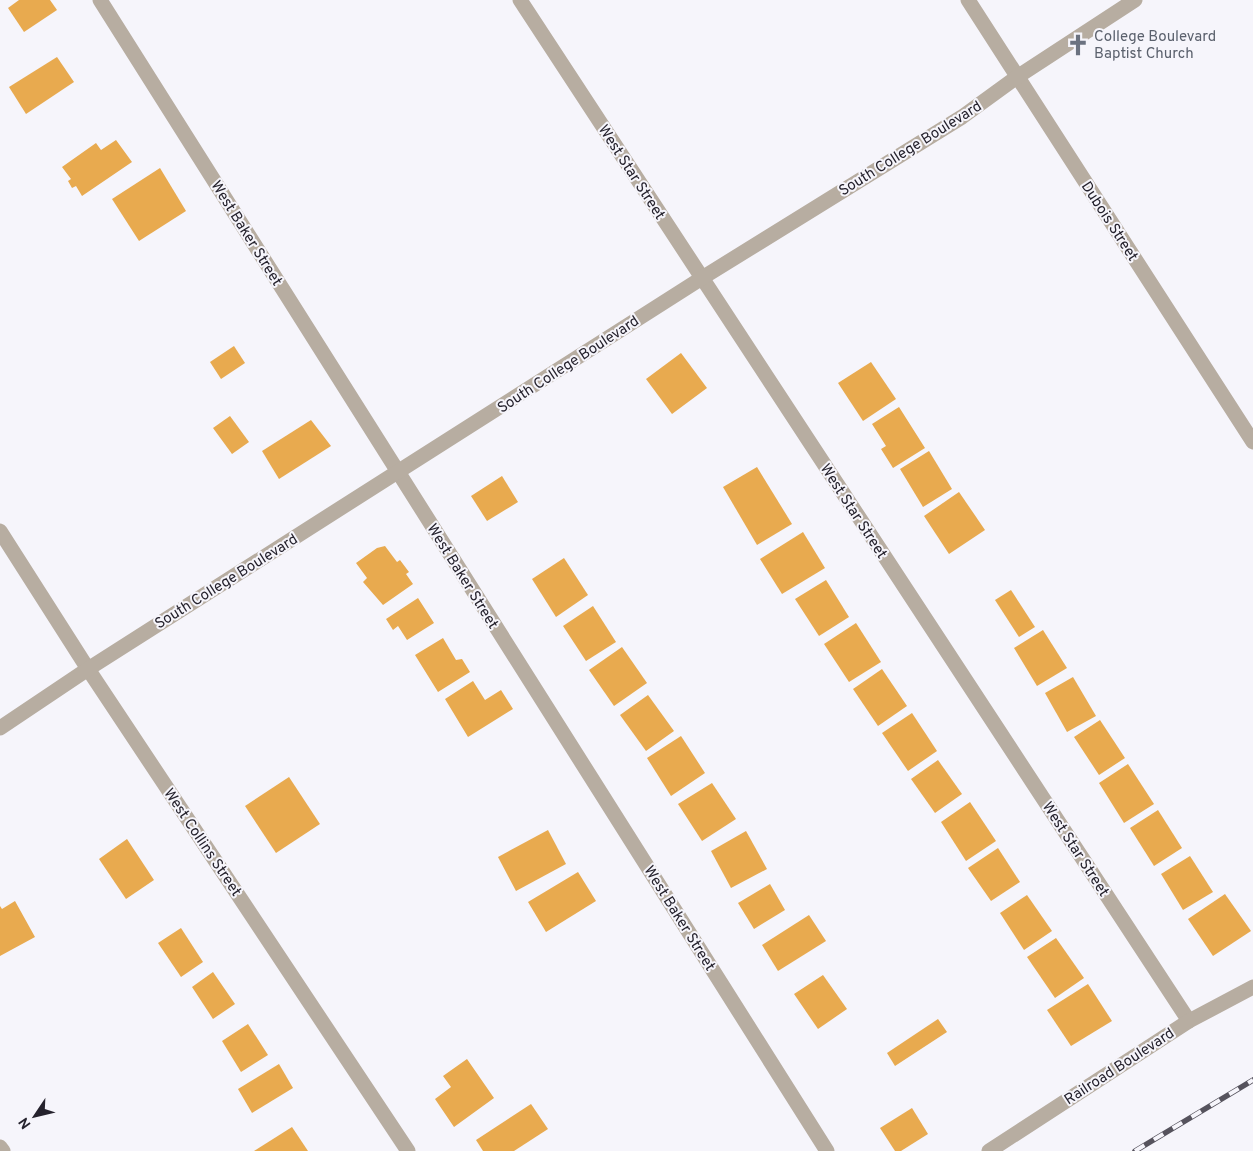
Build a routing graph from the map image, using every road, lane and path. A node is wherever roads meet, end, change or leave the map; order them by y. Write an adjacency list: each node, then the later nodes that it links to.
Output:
1 (100, 0): 8 (street, West Baker Street)
2 (520, 0): 6 (street, West Star Street)
3 (968, 0): 5 (street, Dubois Street)
4 (1136, 0): 5 (street, South College Boulevard)
5 (1017, 77): 6 (street, South College Boulevard); 7 (street, Dubois Street)
6 (702, 278): 8 (street, South College Boulevard); 13 (street, West Star Street)
7 (1253, 442)
8 (398, 472): 10 (street, South College Boulevard); 17 (street, West Baker Street)
9 (0, 531): 10 (street, West Collins Street)
10 (88, 669): 11 (street, South College Boulevard); 16 (street, West Collins Street)
11 (0, 728)
12 (1253, 987): 13 (street, Railroad Boulevard)
13 (1189, 1021): 18 (street, Railroad Boulevard)
14 (0, 1147): 15 (street)
15 (2, 1151)
16 (408, 1151)
17 (827, 1151)
18 (989, 1151)

